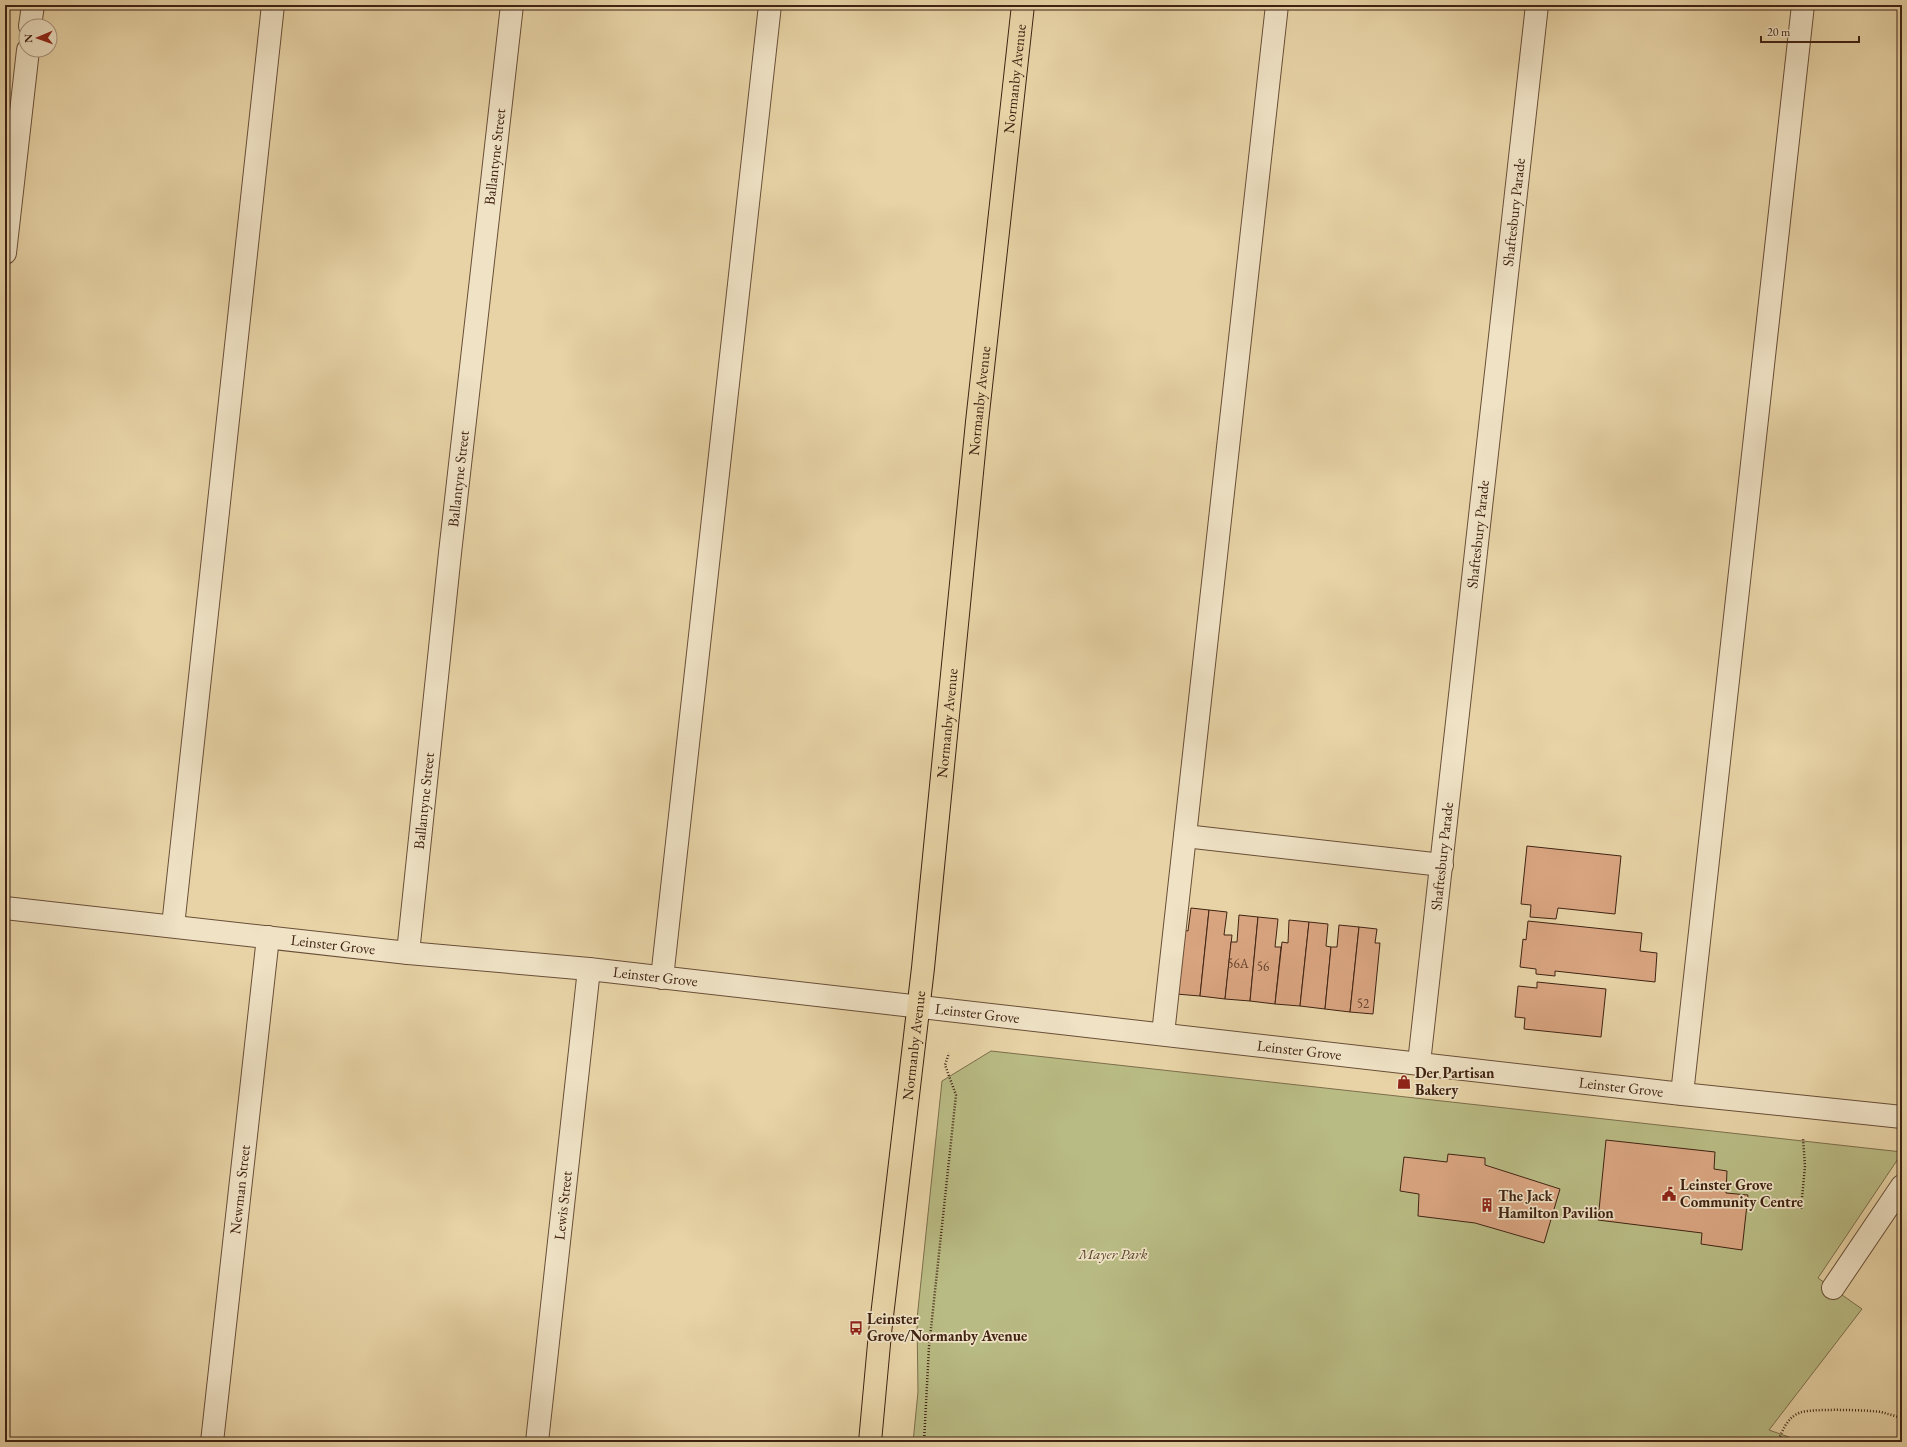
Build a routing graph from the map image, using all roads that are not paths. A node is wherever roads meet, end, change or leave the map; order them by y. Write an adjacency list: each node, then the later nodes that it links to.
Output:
1 (33, 5): 9 (street)
2 (273, 5): 15 (street)
3 (512, 5): 17 (street, Ballantyne Street)
4 (770, 5): 19 (street)
5 (1024, 5): 20 (main road, Normanby Avenue)
6 (1277, 5): 12 (street)
7 (1537, 5): 13 (street, Shaftesbury Parade)
8 (1803, 5): 23 (street)
9 (31, 18)
10 (27, 58): 11 (street)
11 (5, 253)
12 (1185, 836): 13 (street); 21 (street)
13 (1442, 865): 22 (street, Shaftesbury Parade)
14 (5, 908): 15 (street, Leinster Grove)
15 (172, 926): 16 (street, Leinster Grove)
16 (268, 937): 17 (street, Leinster Grove); 27 (street, Newman Street)
17 (408, 953): 18 (street, Leinster Grove)
18 (589, 969): 19 (street, Leinster Grove); 28 (street, Lewis Street)
19 (662, 978): 20 (street, Leinster Grove)
20 (918, 1007): 21 (street, Leinster Grove); 29 (main road, Normanby Avenue)
21 (1163, 1034): 22 (street, Leinster Grove)
22 (1419, 1063): 23 (street, Leinster Grove)
23 (1682, 1094): 24 (street, Leinster Grove)
24 (1902, 1117)
25 (1902, 1186): 26 (street)
26 (1833, 1288)
27 (212, 1442)
28 (538, 1442)
29 (870, 1442)

